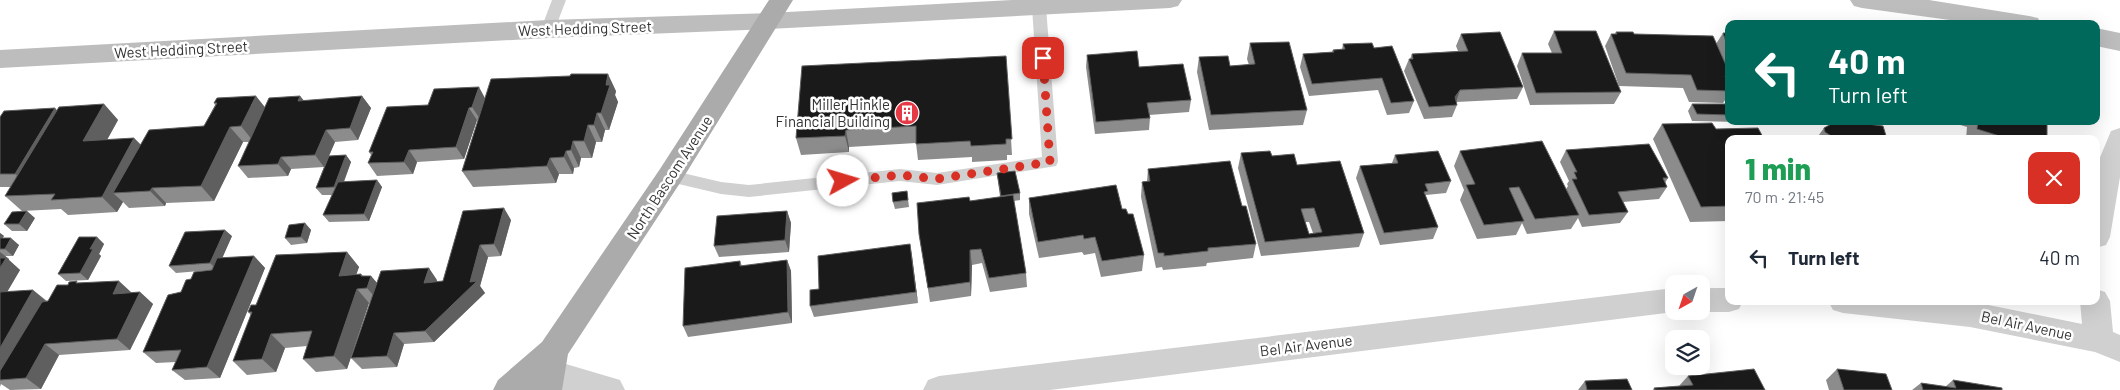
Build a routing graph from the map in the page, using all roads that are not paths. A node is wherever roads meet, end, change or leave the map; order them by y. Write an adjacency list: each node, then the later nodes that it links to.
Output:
1 (559, 0): 7 (lane)
2 (1170, 0): 4 (main road, West Hedding Street)
3 (1862, 0): 6 (main road)
4 (1039, 7): 5 (main road, West Hedding Street); 12 (lane)
5 (775, 10): 7 (main road, West Hedding Street); 12 (main road, North Bascom Avenue)
6 (2005, 20)
7 (548, 28): 10 (main road, West Hedding Street)
8 (2100, 38): 9 (main road)
9 (2120, 42)
10 (0, 59)
11 (2120, 138): 13 (street)
12 (670, 176): 20 (main road, North Bascom Avenue)
13 (2100, 212)
14 (1710, 300): 15 (street)
15 (1725, 300)
16 (1665, 301): 23 (street, Bel Air Avenue)
17 (1882, 305): 19 (street, Bel Air Avenue)
18 (2097, 305): 19 (street)
19 (2110, 345)
20 (550, 371): 21 (main road, North Bascom Avenue); 22 (street)
21 (509, 390)
22 (609, 390)
23 (939, 390)

